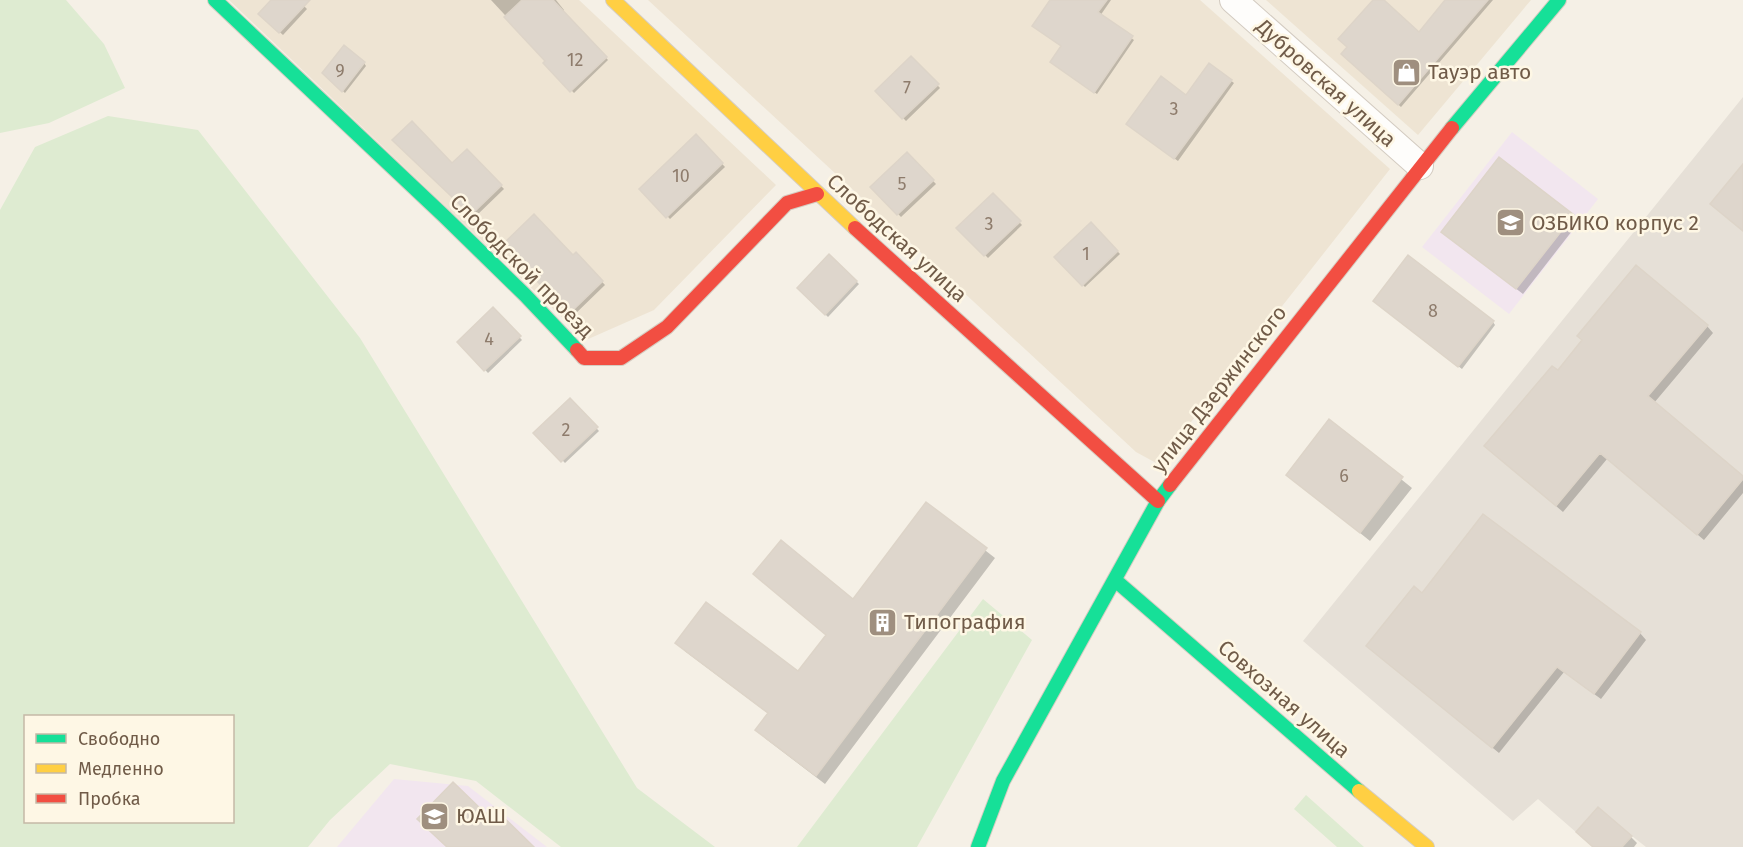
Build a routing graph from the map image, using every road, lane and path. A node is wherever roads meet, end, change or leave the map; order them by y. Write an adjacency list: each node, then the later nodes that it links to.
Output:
1 (215, 0): 6 (street, Слободской проезд)
2 (613, 0): 6 (street, Слободская улица)
3 (1233, 0): 5 (street, Дубровская улица)
4 (1559, 0): 5 (street, улица Дзержинского)
5 (1420, 166): 7 (street, улица Дзержинского)
6 (817, 194): 7 (street, Слободская улица)
7 (1158, 501): 8 (street, улица Дзержинского)
8 (1115, 580): 9 (street, улица Дзержинского); 10 (street, Совхозная улица)
9 (978, 847)
10 (1427, 847)

